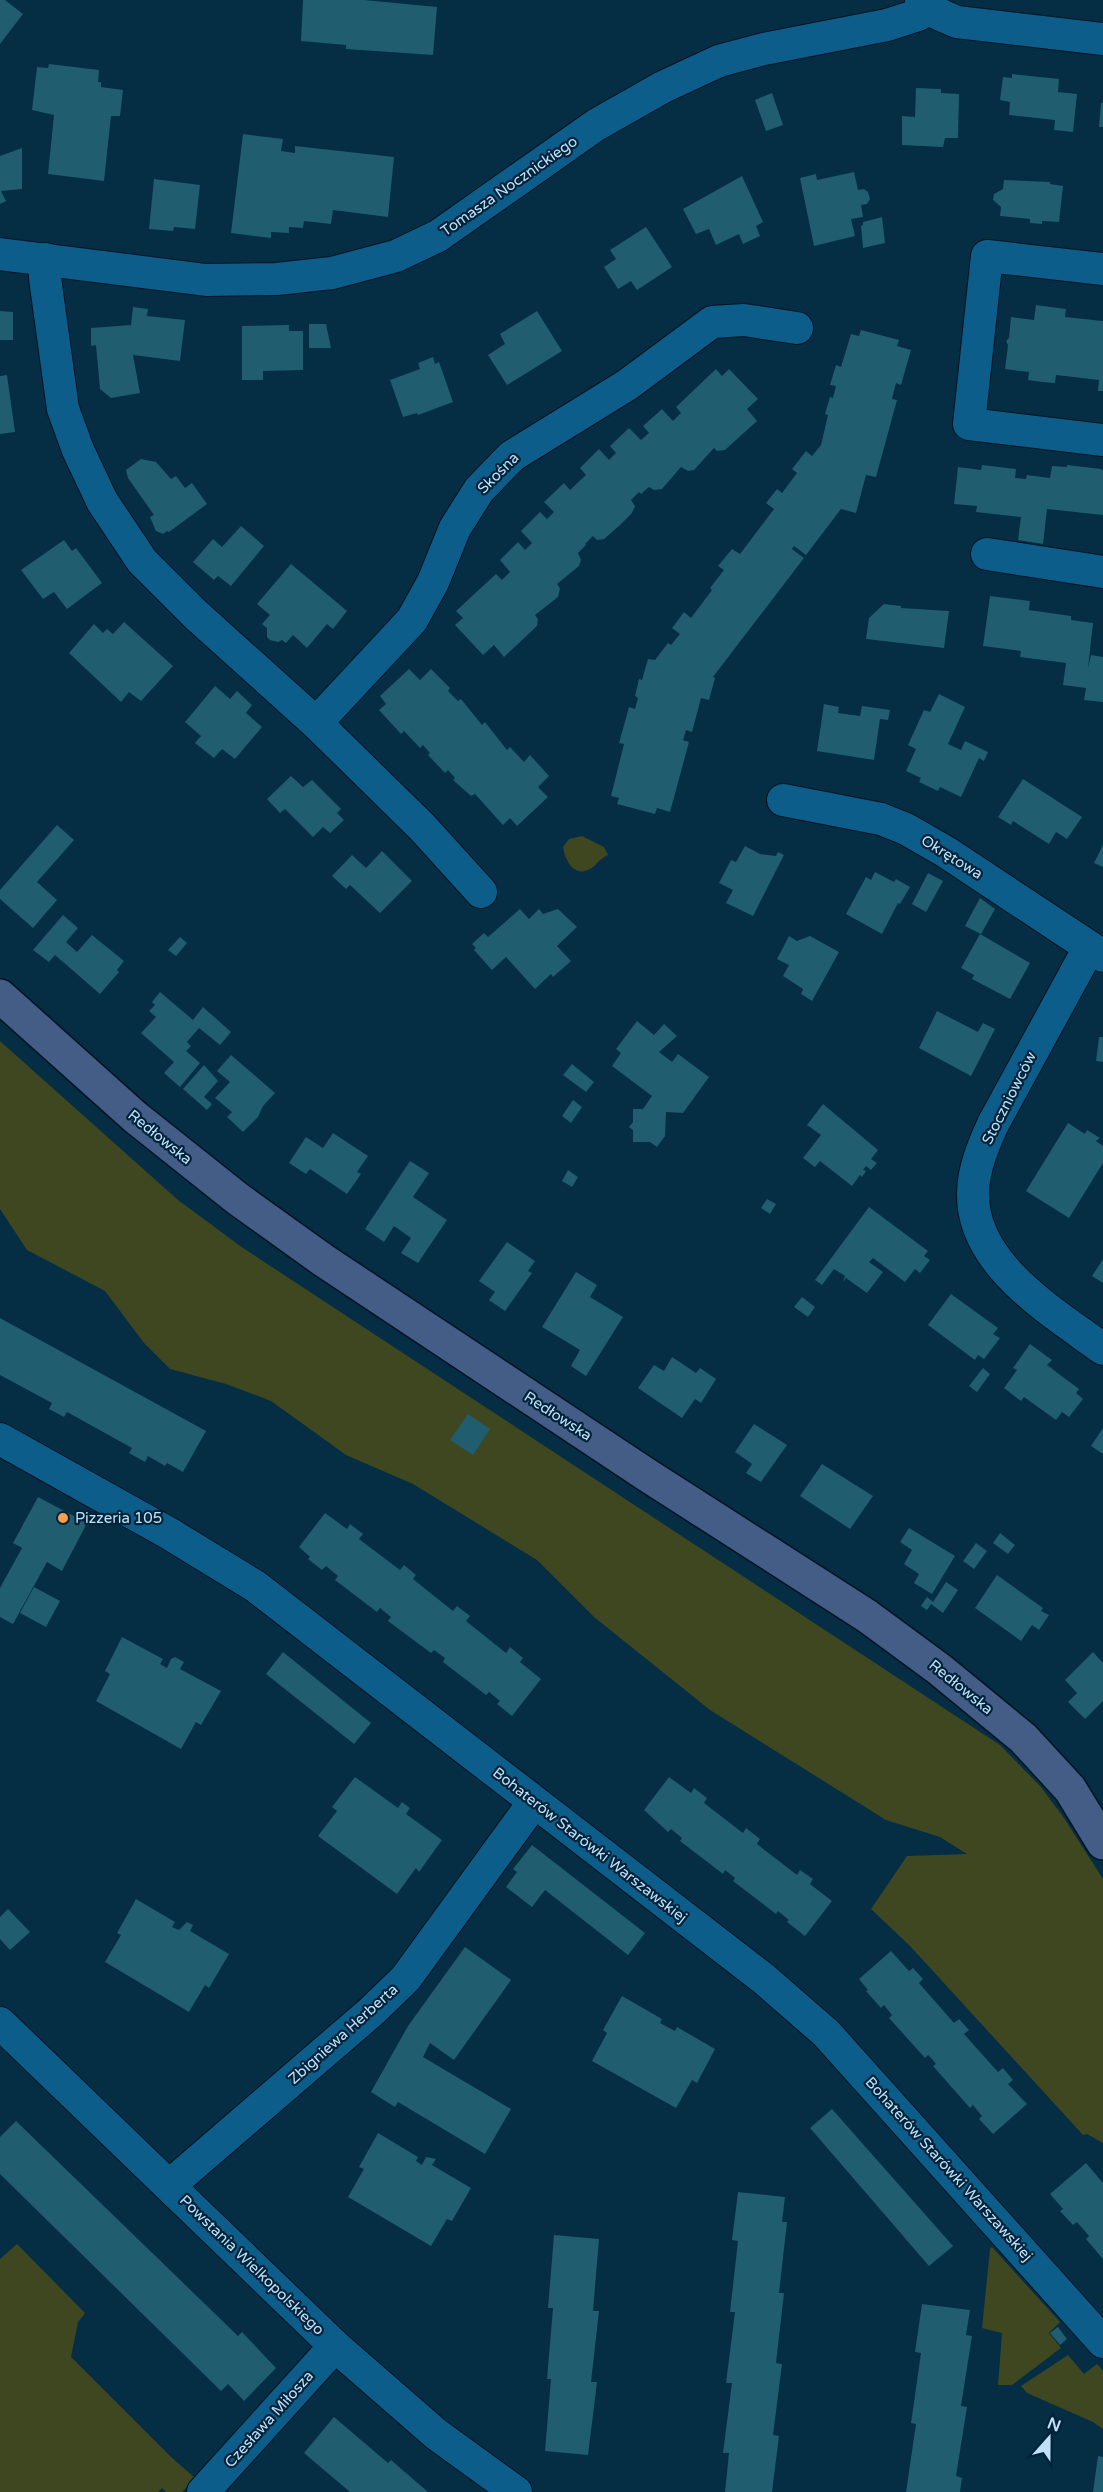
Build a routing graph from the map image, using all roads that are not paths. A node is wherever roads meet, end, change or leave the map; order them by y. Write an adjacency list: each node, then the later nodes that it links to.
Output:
1 (924, 4): 2 (street); 4 (street, Tomasza Nocznickiego)
2 (1103, 39)
3 (0, 254): 4 (street, Tomasza Nocznickiego)
4 (45, 259): 10 (street)
5 (1103, 269): 7 (street)
6 (797, 327): 10 (street, Skośna)
7 (1103, 440)
8 (987, 554): 9 (street)
9 (1103, 572)
10 (316, 723): 12 (street)
11 (783, 800): 13 (street, Okrętowa)
12 (481, 892)
13 (1096, 952): 15 (street, Stoczniowców)
14 (0, 996): 18 (street, Redłowska)
15 (1103, 1349)
16 (0, 1439): 17 (street, Bohaterów Starówki Warszawskiej)
17 (534, 1802): 20 (street, Zbigniewa Herberta); 21 (street, Bohaterów Starówki Warszawskiej)
18 (1103, 1843)
19 (4, 2035): 20 (street, Powstania Wielkopolskiego)
20 (170, 2185): 22 (street, Powstania Wielkopolskiego)
21 (1103, 2342)
22 (335, 2346): 23 (street, Czesława Miłosza); 24 (street, Powstania Wielkopolskiego)
23 (203, 2492)
24 (516, 2492)

